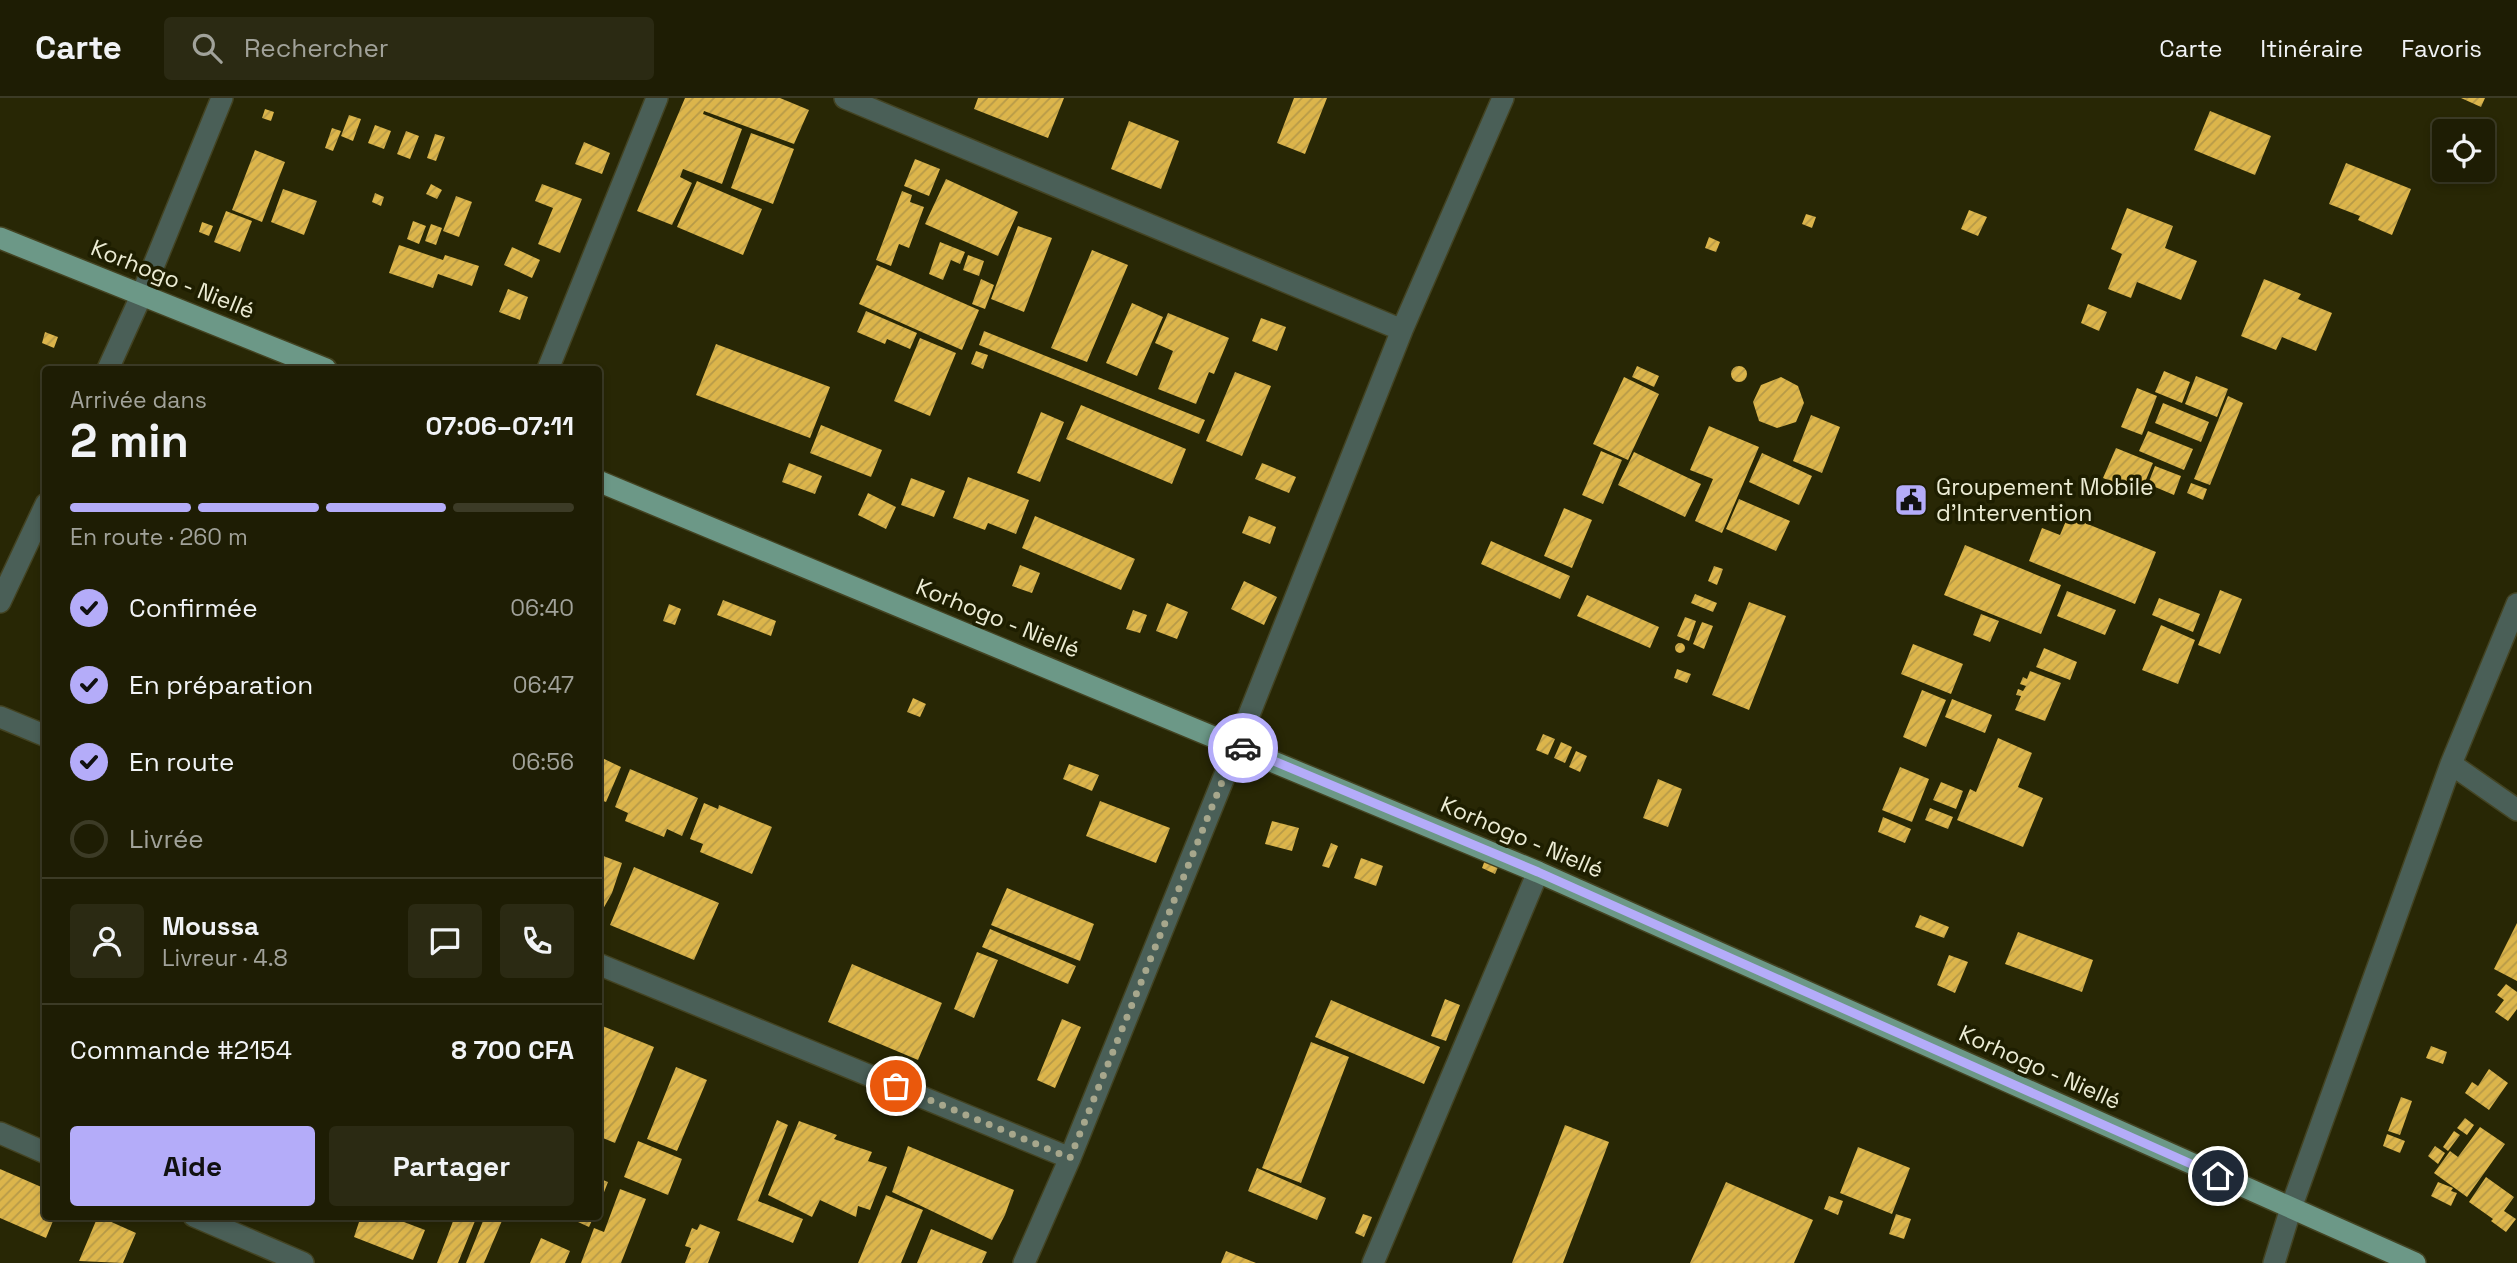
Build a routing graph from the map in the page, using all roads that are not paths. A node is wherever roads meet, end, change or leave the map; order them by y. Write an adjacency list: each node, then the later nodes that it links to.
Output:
1 (222, 98): 6 (street)
2 (657, 98): 10 (street)
3 (845, 98): 7 (street)
4 (1503, 98): 7 (street)
5 (0, 238): 6 (main road, Korhogo - Niellé)
6 (142, 294): 8 (street); 9 (main road, Korhogo - Niellé)
7 (1402, 330): 17 (street)
8 (109, 366)
9 (319, 366)
10 (549, 366)
11 (602, 483): 17 (main road, Korhogo - Niellé)
12 (42, 513): 13 (street)
13 (0, 602)
14 (2517, 604): 18 (street)
15 (0, 717): 16 (street)
16 (42, 734)
17 (1237, 745): 20 (main road, Korhogo - Niellé); 24 (street)
18 (2451, 764): 19 (street); 25 (street)
19 (2517, 810)
20 (1538, 872): 25 (main road, Korhogo - Niellé); 29 (street)
21 (602, 966): 24 (street)
22 (0, 1133): 23 (street)
23 (42, 1151)
24 (1070, 1158): 28 (street)
25 (2291, 1208): 30 (street); 31 (main road, Korhogo - Niellé)
26 (203, 1220): 27 (street)
27 (303, 1263)
28 (1024, 1263)
29 (1373, 1263)
30 (2274, 1263)
31 (2415, 1263)

